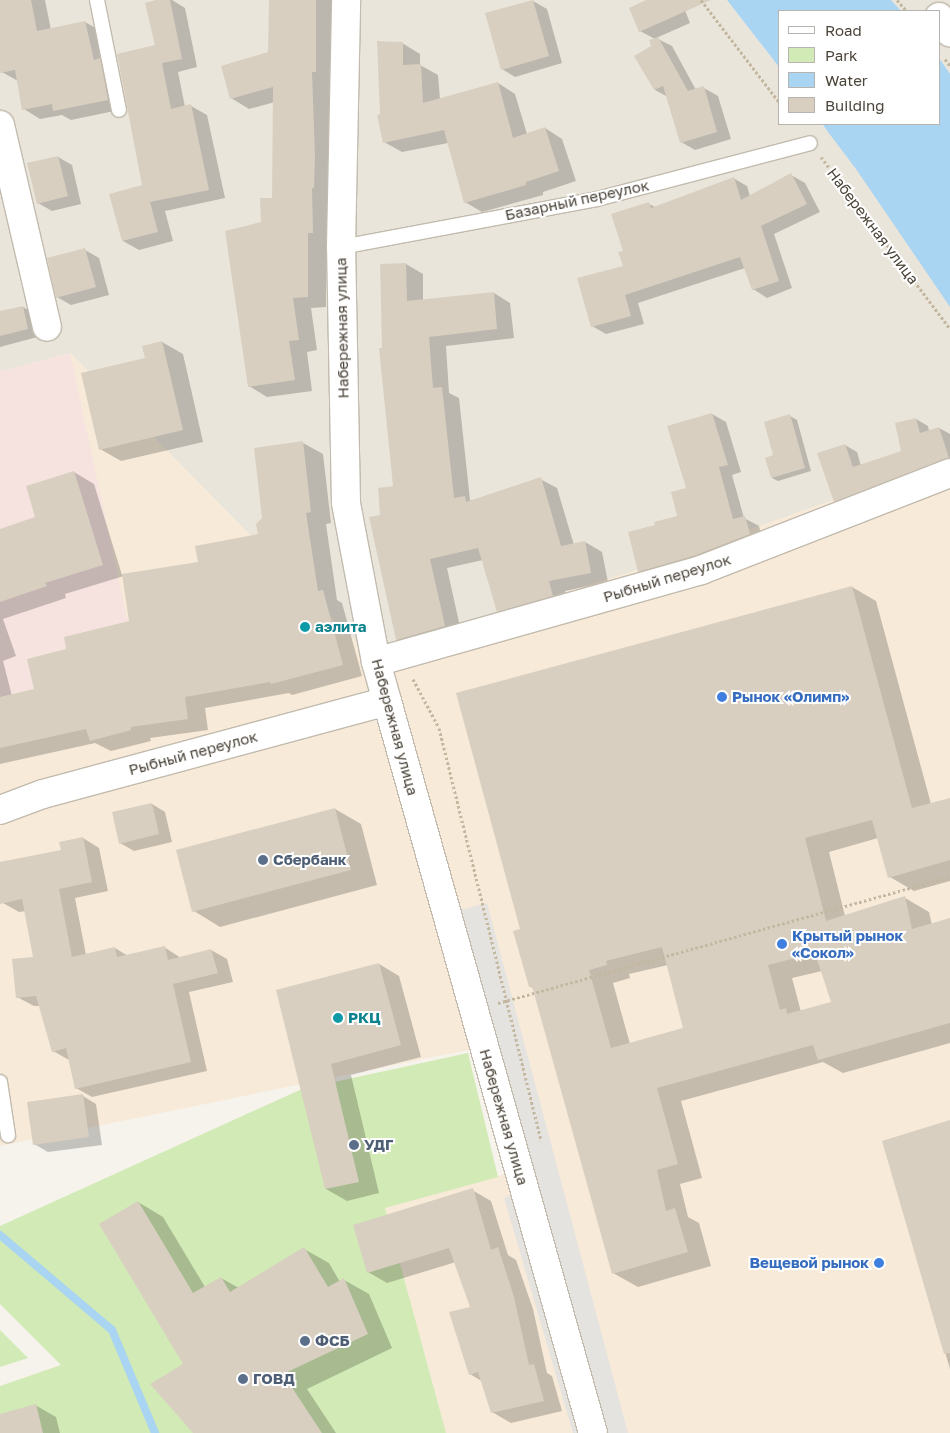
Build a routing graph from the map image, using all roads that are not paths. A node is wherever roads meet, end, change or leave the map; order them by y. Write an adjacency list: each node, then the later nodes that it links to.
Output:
1 (98, 0): 5 (lane)
2 (346, 0): 8 (street, Набережная улица)
3 (940, 18): 4 (street)
4 (950, 32)
5 (118, 110)
6 (0, 125): 9 (street)
7 (810, 143): 8 (lane, Базарный переулок)
8 (341, 247): 11 (street, Набережная улица)
9 (47, 326)
10 (950, 473): 11 (street, Рыбный переулок)
11 (376, 662): 12 (street, Набережная улица)
12 (387, 701): 13 (street, Рыбный переулок); 16 (street, Набережная улица)
13 (0, 810)
14 (0, 1082): 15 (lane)
15 (8, 1135)
16 (593, 1433)

